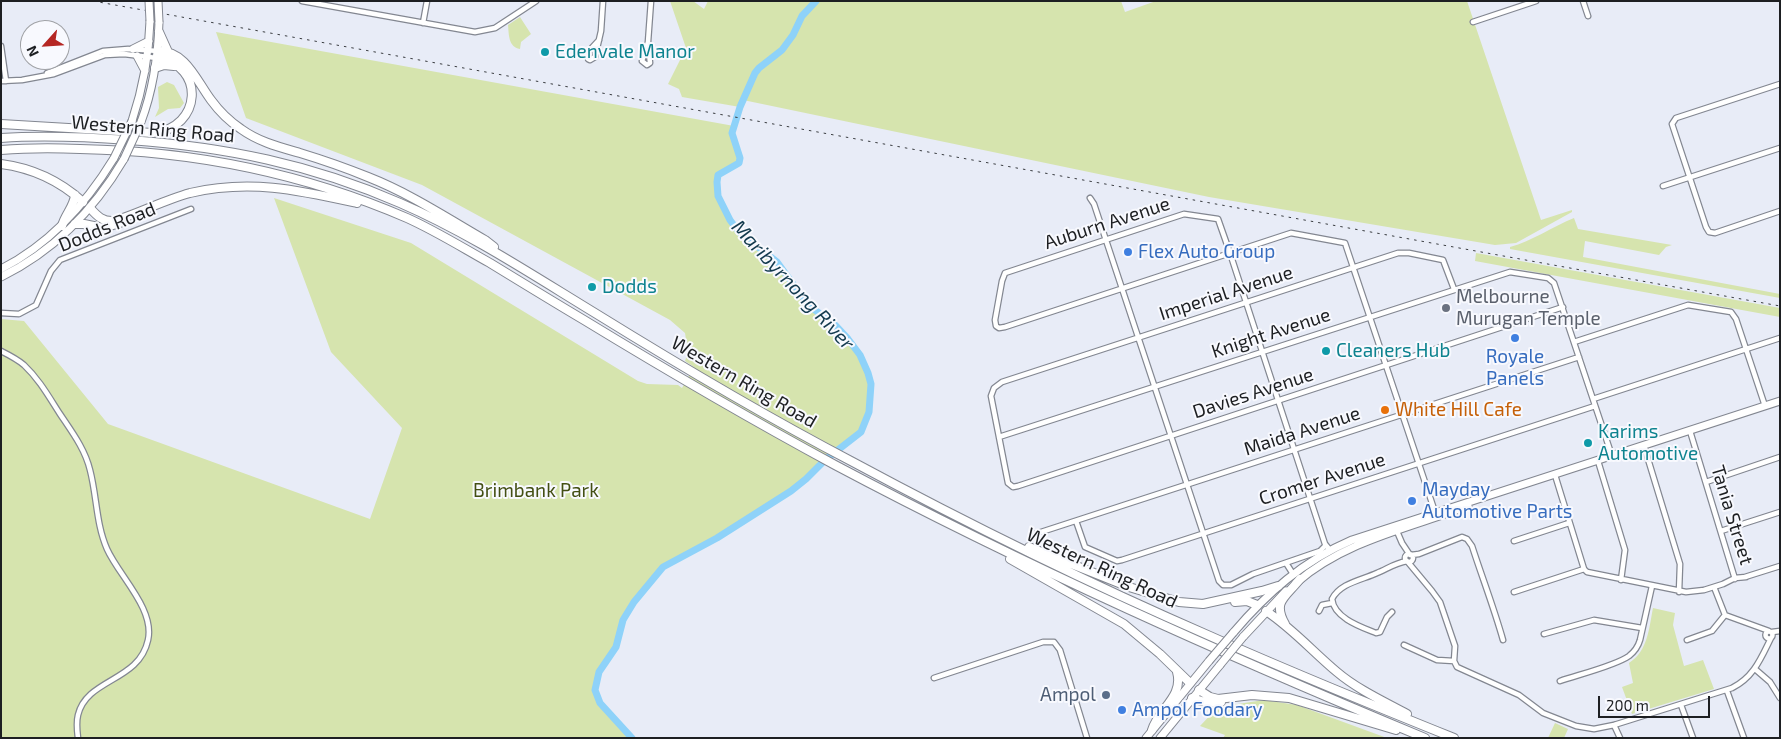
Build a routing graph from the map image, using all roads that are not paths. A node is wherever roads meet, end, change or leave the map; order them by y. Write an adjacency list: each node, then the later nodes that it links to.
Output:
1 (149, 1): 15 (main road, bridge)
2 (158, 1): 13 (main road, bridge)
3 (302, 1): 12 (street)
4 (427, 1): 12 (street)
5 (536, 1): 12 (street)
6 (603, 1): 14 (street)
7 (651, 1): 16 (street)
8 (1536, 1): 11 (street)
9 (1583, 1): 10 (street)
10 (1588, 16)
11 (1473, 22)
12 (423, 23)
13 (159, 34): 19 (highway); 20 (main road)
14 (599, 40)
15 (149, 41): 18 (main road); 20 (main road)
16 (648, 42)
17 (1, 46): 26 (street)
18 (133, 49): 20 (street); 25 (street)
19 (168, 52): 20 (highway); 47 (highway)
20 (153, 53): 21 (street); 22 (main road); 23 (highway); 24 (main road)
21 (137, 56): 24 (main road); 25 (street)
22 (155, 68): 23 (highway); 39 (main road, bridge)
23 (180, 68): 28 (highway)
24 (145, 71): 37 (main road, bridge)
25 (44, 75): 26 (street)
26 (4, 81)
27 (1780, 84): 33 (street)
28 (1, 124)
29 (1, 138): 47 (highway, Western Ring Road)
30 (1780, 148): 33 (street)
31 (1, 150): 41 (highway, Western Ring Road)
32 (1, 164): 35 (highway)
33 (1690, 178): 34 (street); 42 (street)
34 (1663, 186)
35 (75, 195): 37 (highway); 44 (highway)
36 (1090, 198): 45 (street)
37 (83, 202): 39 (main road); 44 (main road)
38 (158, 204): 39 (highway); 41 (highway); 43 (highway)
39 (90, 208): 43 (main road)
40 (191, 209): 55 (street, Dodds Road)
41 (388, 211): 96 (highway, Western Ring Road)
42 (1780, 211)
43 (76, 224): 50 (main road)
44 (62, 226): 49 (main road)
45 (1106, 239): 46 (street, Auburn Avenue); 51 (street); 51 (street, Auburn Avenue)
46 (1230, 253): 48 (street); 51 (street); 53 (street)
47 (518, 265): 93 (highway, Western Ring Road)
48 (1354, 267): 52 (street, Imperial Avenue); 53 (street, Imperial Avenue); 56 (street)
49 (1, 269)
50 (1, 277)
51 (1122, 288): 57 (street)
52 (1454, 289): 54 (street, Knight Avenue); 56 (street, Knight Avenue)
53 (1246, 302): 57 (street, Imperial Avenue); 62 (street)
54 (1562, 308): 59 (street); 64 (street, Davies Avenue)
55 (1, 314)
56 (1370, 316): 62 (street, Knight Avenue); 64 (street)
57 (1138, 338): 65 (street); 74 (street, Imperial Avenue)
58 (1780, 338): 60 (street)
59 (1574, 342): 60 (street); 63 (street)
60 (1746, 349): 66 (street); 70 (street)
61 (1, 351): 140 (street)
62 (1262, 351): 65 (street, Knight Avenue); 67 (street)
63 (1579, 357): 66 (street); 71 (street, Maida Avenue)
64 (1386, 366): 67 (street, Davies Avenue); 71 (street)
65 (1154, 387): 73 (street); 74 (street, Knight Avenue)
66 (1593, 399): 69 (street)
67 (1278, 400): 73 (street, Davies Avenue); 76 (street)
68 (1780, 401): 70 (main road)
69 (1595, 406): 77 (street); 80 (street, Cromer Avenue)
70 (1765, 406): 72 (main road)
71 (1402, 415): 76 (street, Maida Avenue); 80 (street)
72 (1690, 431): 75 (main road); 82 (street, Tania Street)
73 (1170, 436): 74 (street, Davies Avenue); 83 (street)
74 (999, 437)
75 (1644, 446): 77 (main road); 110 (street)
76 (1295, 449): 83 (street, Maida Avenue); 84 (street)
77 (1612, 456): 79 (main road)
78 (1780, 457): 82 (street)
79 (1598, 461): 81 (main road); 105 (street)
80 (1418, 464): 84 (street, Cromer Avenue); 86 (street)
81 (1555, 475): 86 (main road); 88 (street)
82 (1706, 482): 90 (street, Tania Street)
83 (1186, 485): 87 (street, Maida Avenue); 92 (street)
84 (1311, 498): 92 (street, Cromer Avenue); 95 (street)
85 (1780, 512): 90 (street)
86 (1435, 514): 89 (main road)
87 (1076, 521): 91 (street, Maida Avenue); 92 (street, Cromer Avenue)
88 (1569, 523): 94 (street); 101 (street)
89 (1396, 528): 95 (main road); 97 (street)
90 (1721, 531): 103 (street, Tania Street)
91 (1035, 534)
92 (1202, 534): 99 (street)
93 (1004, 539): 112 (highway); 146 (highway, Western Ring Road)
94 (1514, 541)
95 (1330, 551): 98 (main road); 99 (street); 102 (main road)
96 (1006, 554): 128 (highway); 145 (highway, Western Ring Road)
97 (1409, 558): 111 (street); 123 (street); 126 (street)
98 (1326, 561): 102 (main road); 104 (main road)
99 (1286, 563): 102 (street)
100 (1780, 566): 103 (street)
101 (1584, 569): 105 (street); 109 (street)
102 (1293, 574): 106 (main road)
103 (1735, 579): 108 (street)
104 (1300, 580): 114 (main road); 118 (highway)
105 (1621, 580): 107 (street)
106 (1278, 586): 112 (highway); 113 (main road)
107 (1652, 586): 110 (street); 119 (street)
108 (1714, 587): 110 (street); 117 (street)
109 (1514, 592)
110 (1679, 592)
111 (1332, 602): 115 (street); 116 (street)
112 (1203, 604): 113 (highway)
113 (1257, 605): 114 (main road); 131 (main road, bridge)
114 (1266, 611): 118 (highway); 132 (main road, bridge)
115 (1319, 611)
116 (1392, 612)
117 (1725, 615): 122 (street); 124 (street)
118 (1286, 626): 146 (highway)
119 (1642, 628): 121 (street); 130 (street)
120 (1780, 631): 122 (street)
121 (1544, 634)
122 (1770, 635): 127 (street)
123 (1503, 640)
124 (1687, 640)
125 (1404, 645): 126 (street)
126 (1454, 661): 138 (street)
127 (1755, 669): 133 (street); 136 (street)
128 (1177, 672): 131 (highway); 139 (highway)
129 (934, 678): 141 (street)
130 (1560, 681)
131 (1190, 684): 132 (main road); 139 (main road)
132 (1199, 690): 134 (highway); 135 (main road)
133 (1727, 691): 137 (street); 149 (street)
134 (1252, 695): 135 (highway); 144 (highway)
135 (1192, 698): 143 (main road)
136 (1780, 698)
137 (1681, 705): 138 (street); 148 (street)
138 (1614, 725): 147 (street)
139 (1152, 730): 142 (main road)
140 (78, 738)
141 (1087, 738)
142 (1146, 738)
143 (1160, 738)
144 (1419, 738)
145 (1425, 738)
146 (1454, 738)
147 (1620, 738)
148 (1693, 738)
149 (1744, 738)

